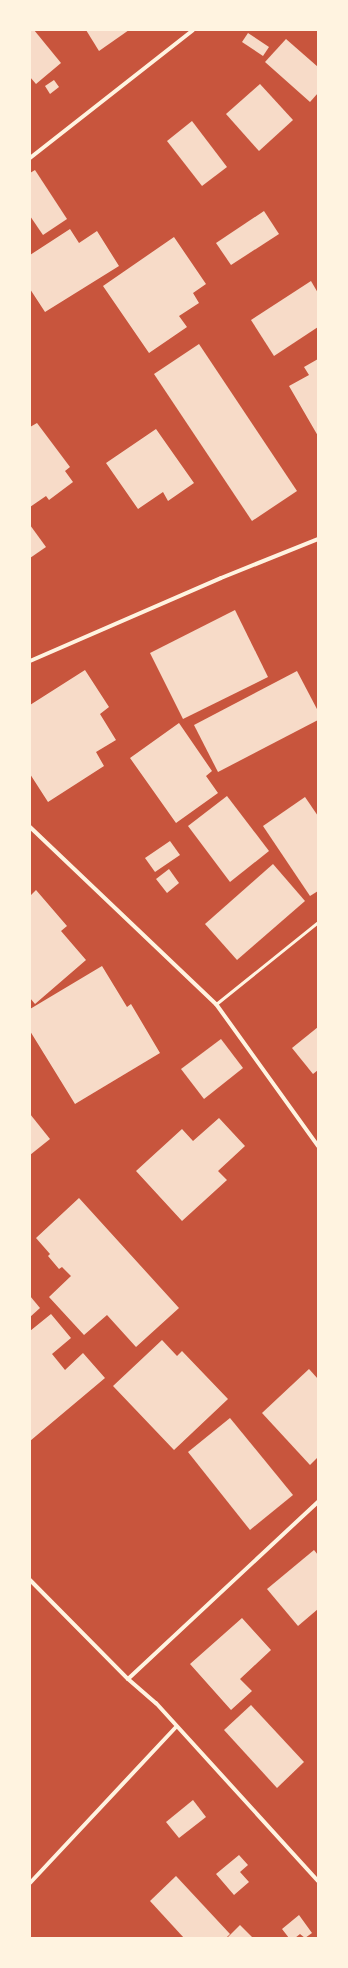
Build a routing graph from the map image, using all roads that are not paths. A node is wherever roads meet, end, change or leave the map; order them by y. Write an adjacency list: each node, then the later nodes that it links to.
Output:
1 (193, 30): 2 (street)
2 (30, 158)
3 (318, 539): 4 (street)
4 (30, 661)
5 (30, 827): 7 (street)
6 (318, 922): 7 (lane)
7 (216, 1004): 8 (street)
8 (318, 1146)
9 (318, 1502): 11 (street)
10 (30, 1580): 11 (street)
11 (128, 1679): 12 (street)
12 (176, 1727): 13 (street); 14 (street)
13 (318, 1881)
14 (30, 1883)

